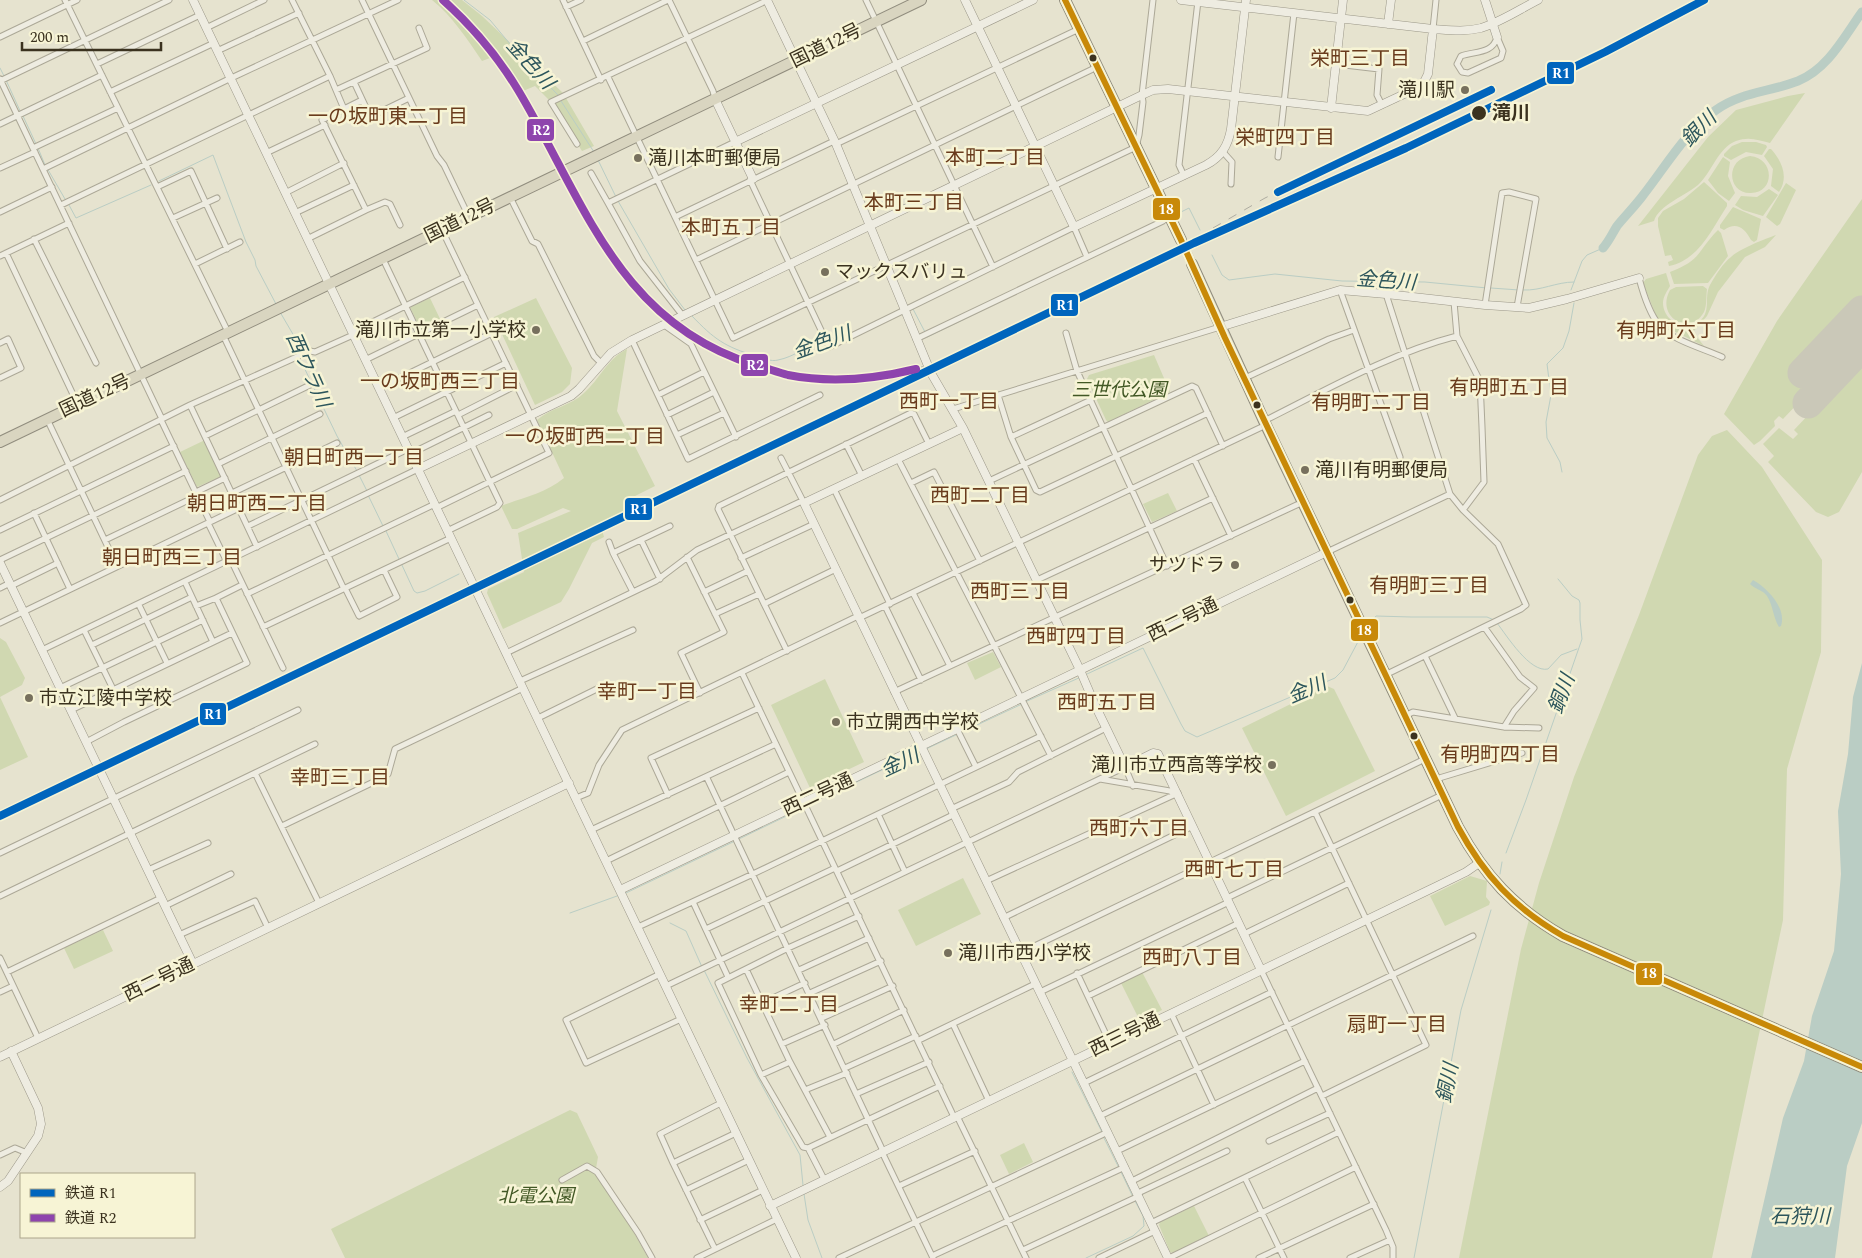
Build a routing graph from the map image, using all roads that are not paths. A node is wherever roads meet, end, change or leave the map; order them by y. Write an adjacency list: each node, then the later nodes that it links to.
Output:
1 (77, 0): 25 (street)
2 (169, 0): 44 (street)
3 (193, 0): 32 (street)
4 (262, 0): 38 (street)
5 (292, 0): 29 (street)
6 (362, 0): 30 (street)
7 (398, 0): 30 (street)
8 (563, 0): 28 (street)
9 (581, 0): 28 (street)
10 (669, 0): 43 (street); 46 (street)
11 (767, 0): 43 (street); 49 (street)
12 (866, 0): 34 (street)
13 (921, 0): 34 (highway, 国道12号)
14 (965, 0): 37 (street)
15 (1033, 0): 37 (street)
16 (1066, 0): 40 (highway)
17 (1153, 0): 66 (street)
18 (1180, 0): 24 (street)
19 (1343, 0): 33 (street)
20 (1391, 0): 35 (street)
21 (1436, 0): 41 (street)
22 (1485, 0): 36 (street)
23 (1538, 0): 26 (street)
24 (1198, 1): 27 (street); 64 (street)
25 (66, 2): 42 (street); 44 (street)
26 (1528, 2): 36 (street)
27 (1246, 4): 31 (street); 67 (street)
28 (566, 7): 46 (street)
29 (299, 13): 45 (street); 48 (street)
30 (368, 13): 45 (street); 51 (street)
31 (1294, 13): 33 (street); 71 (street)
32 (200, 15): 38 (street); 50 (street)
33 (1340, 18): 35 (street); 52 (street)
34 (876, 22): 49 (highway, 国道12号); 53 (street)
35 (1388, 24): 41 (street)
36 (1492, 24): 41 (street); 47 (street)
37 (978, 27): 53 (street); 54 (street)
38 (206, 28): 48 (street)
39 (419, 28): 51 (street)
40 (1079, 28): 54 (street); 55 (highway)
41 (1433, 29): 74 (street)
42 (0, 37)
43 (688, 38): 58 (street); 69 (street)
44 (85, 39): 50 (street); 60 (street)
45 (312, 40): 57 (street); 59 (street)
46 (583, 41): 61 (street)
47 (1499, 41): 47 (street)
48 (215, 47): 59 (street); 65 (street)
49 (795, 60): 69 (highway, 国道12号); 72 (street)
50 (97, 64): 56 (street)
51 (393, 64): 62 (street); 68 (street)
52 (1336, 64): 74 (street); 79 (street)
53 (897, 65): 72 (street); 73 (street)
54 (997, 66): 73 (street); 75 (street)
55 (1098, 66): 75 (street); 76 (highway)
56 (102, 75): 65 (street); 80 (street)
57 (330, 76): 63 (street); 81 (street)
58 (608, 77): 61 (street); 85 (street)
59 (230, 78): 81 (street); 84 (street)
60 (0, 80): 80 (street)
61 (601, 80): 88 (street)
62 (354, 82): 63 (street); 70 (street)
63 (336, 90): 78 (street)
64 (1188, 91): 66 (street); 67 (street); 101 (street)
65 (110, 92): 77 (street)
66 (1142, 95): 76 (street); 91 (street)
67 (1235, 97): 71 (street); 93 (street)
68 (409, 98): 70 (street); 121 (street)
69 (715, 99): 85 (highway, 国道12号); 86 (street)
70 (362, 100): 78 (street)
71 (1284, 102): 79 (street); 95 (street)
72 (816, 103): 86 (street); 87 (street)
73 (916, 105): 87 (street); 89 (street)
74 (1382, 105): 79 (street)
75 (1017, 106): 89 (street); 90 (street)
76 (1117, 107): 90 (street); 91 (highway)
77 (118, 108): 84 (street); 92 (street)
78 (344, 108): 83 (street)
79 (1330, 108)
80 (18, 115): 82 (street); 92 (street)
81 (248, 115): 94 (street); 97 (street)
82 (0, 124)
83 (325, 125): 94 (street); 96 (street)
84 (128, 128): 97 (street); 99 (street)
85 (636, 137): 102 (street); 113 (highway, 国道12号)
86 (735, 142): 102 (street); 103 (street)
87 (835, 142): 103 (street); 104 (street)
88 (577, 144)
89 (935, 145): 104 (street); 107 (street)
90 (1036, 147): 107 (street); 108 (street)
91 (1136, 147): 108 (street); 111 (highway)
92 (34, 150): 98 (street); 99 (street)
93 (1223, 152): 101 (street); 105 (street)
94 (266, 153): 112 (street)
95 (1278, 157)
96 (344, 163): 106 (street); 112 (street)
97 (146, 164): 110 (street); 117 (street)
98 (0, 168)
99 (43, 169): 109 (street)
100 (591, 173): 116 (street)
101 (1184, 176): 111 (street)
102 (657, 179): 116 (street); 122 (street)
103 (751, 180): 122 (street); 127 (street)
104 (853, 184): 127 (street); 128 (street)
105 (1231, 184)
106 (354, 185): 118 (street); 120 (street)
107 (954, 185): 128 (street); 129 (street)
108 (1055, 186): 129 (street); 130 (street)
109 (52, 187): 117 (street); 119 (street)
110 (157, 187): 115 (street); 123 (street)
111 (1156, 189): 130 (street); 134 (highway)
112 (285, 193): 120 (street)
113 (510, 197): 121 (highway, 国道12号); 179 (street)
114 (217, 198): 115 (street)
115 (206, 203): 123 (street); 136 (street)
116 (608, 203): 160 (street)
117 (61, 205): 125 (street)
118 (366, 210): 126 (street); 132 (street)
119 (0, 212)
120 (295, 213): 132 (street)
121 (469, 216): 131 (highway, 国道12号)
122 (675, 217): 141 (street)
123 (173, 218): 142 (street)
124 (1163, 221): 139 (street)
125 (69, 223): 133 (street); 183 (street)
126 (400, 224)
127 (770, 224): 141 (street); 143 (street)
128 (870, 225): 143 (street); 145 (street)
129 (974, 225): 145 (street); 146 (street)
130 (1074, 228): 139 (street); 146 (street)
131 (442, 229): 140 (highway, 国道12号); 147 (street)
132 (308, 239): 149 (street)
133 (34, 240): 137 (street); 177 (street)
134 (1181, 240)
135 (240, 242): 136 (street)
136 (227, 249): 142 (street)
137 (6, 253): 138 (street); 196 (street)
138 (0, 256)
139 (1087, 257): 170 (street)
140 (383, 258): 149 (highway, 国道12号); 157 (street)
141 (696, 260): 152 (street)
142 (195, 264): 164 (street)
143 (790, 264): 152 (street); 153 (street)
144 (1192, 264): 162 (highway)
145 (887, 266): 153 (street); 159 (street)
146 (993, 267): 159 (street)
147 (466, 278): 155 (street); 157 (street)
148 (1639, 278): 158 (street); 174 (street)
149 (329, 284): 164 (highway, 国道12号); 167 (street)
150 (1340, 290): 151 (street); 162 (street); 163 (street)
151 (1386, 294): 154 (street); 173 (street)
152 (715, 300): 153 (street); 160 (street)
153 (808, 302): 159 (street)
154 (1454, 302): 156 (street); 169 (street)
155 (478, 304): 165 (street); 168 (street)
156 (1486, 305): 158 (street); 158 (street)
157 (406, 306): 167 (street); 168 (street)
158 (1517, 307)
159 (904, 310): 170 (street)
160 (683, 316): 161 (street)
161 (664, 325): 171 (street); 182 (street)
162 (1220, 327): 181 (street); 185 (highway)
163 (1354, 330): 180 (street); 185 (street)
164 (226, 333): 183 (highway, 国道12号); 186 (street)
165 (492, 333): 176 (street); 178 (street)
166 (1066, 333): 181 (street)
167 (353, 334): 175 (street); 186 (street)
168 (419, 334): 175 (street); 176 (street)
169 (1457, 336): 173 (street); 258 (street)
170 (916, 339): 199 (street)
171 (632, 340): 179 (street); 192 (street)
172 (0, 343): 184 (street)
173 (1404, 354): 180 (street); 250 (street)
174 (1722, 358)
175 (365, 360): 189 (street)
176 (432, 362): 189 (street); 190 (street)
177 (96, 363)
178 (506, 363): 188 (street); 190 (street)
179 (601, 364): 206 (street)
180 (1369, 369): 210 (street); 229 (street)
181 (1077, 371): 194 (street); 195 (street)
182 (704, 372): 191 (street); 192 (street)
183 (141, 374): 196 (highway, 国道12号); 209 (street)
184 (0, 378)
185 (1244, 378): 210 (highway)
186 (244, 380): 197 (street); 198 (street)
187 (310, 385): 198 (street)
188 (517, 386): 200 (street); 206 (street)
189 (379, 388): 207 (street)
190 (447, 391): 200 (street); 207 (street)
191 (714, 392): 201 (street); 205 (street)
192 (658, 395): 205 (street)
193 (820, 395): 217 (street)
194 (998, 395): 199 (street); 219 (street)
195 (1091, 400): 212 (street); 219 (street)
196 (78, 404): 208 (highway, 国道12号)
197 (190, 405): 209 (street); 215 (street)
198 (258, 409): 215 (street); 218 (street)
199 (953, 409): 211 (street)
200 (457, 413): 213 (street); 216 (street)
201 (724, 413): 214 (street); 217 (street)
202 (1208, 413): 212 (street); 226 (street); 228 (street)
203 (320, 414): 218 (street)
204 (489, 415): 213 (street)
205 (667, 415): 214 (street)
206 (531, 416): 222 (street); 243 (street)
207 (393, 418): 216 (street)
208 (47, 419): 220 (highway, 国道12号); 235 (street)
209 (162, 420): 225 (street); 235 (street)
210 (1265, 423): 226 (street); 255 (highway)
211 (963, 428): 224 (street); 242 (street)
212 (1104, 428): 228 (street); 234 (street)
213 (464, 429): 222 (street); 227 (street)
214 (676, 435): 217 (street)
215 (205, 436): 233 (street)
216 (402, 436): 227 (street)
217 (736, 436)
218 (272, 438): 233 (street); 236 (street)
219 (1011, 438): 234 (street)
220 (0, 442)
221 (337, 443): 236 (street)
222 (472, 444): 237 (street); 243 (street)
223 (846, 444): 224 (street); 239 (street); 240 (street)
224 (929, 444): 231 (street)
225 (174, 446): 238 (street); 247 (street)
226 (1223, 446): 232 (street)
227 (409, 451): 237 (street); 253 (street)
228 (1116, 455): 234 (street); 245 (street)
229 (1400, 457)
230 (782, 458): 239 (street)
231 (898, 459): 240 (street); 244 (street)
232 (1194, 459): 245 (street); 251 (street)
233 (218, 464): 241 (street)
234 (1024, 465): 242 (street)
235 (70, 466): 247 (street); 252 (street)
236 (286, 466): 248 (street); 253 (street)
237 (418, 469): 256 (street); 261 (street)
238 (186, 471): 249 (street); 260 (street)
239 (788, 472): 254 (street); 269 (street)
240 (862, 476): 246 (street)
241 (225, 478): 248 (street); 249 (street)
242 (989, 481): 275 (street)
243 (490, 482): 256 (street); 268 (street)
244 (911, 483): 283 (street); 291 (street)
245 (1132, 488): 266 (street); 275 (street)
246 (834, 489): 254 (street); 309 (street)
247 (81, 490): 259 (street); 260 (street)
248 (232, 493): 257 (street)
249 (196, 494): 262 (street); 272 (street)
250 (1450, 494): 258 (street); 277 (street, 西二号通)
251 (1213, 498): 266 (street); 270 (street)
252 (0, 500)
253 (302, 500): 261 (street); 264 (street)
254 (803, 502): 263 (street); 269 (street)
255 (1303, 502): 270 (street); 277 (highway)
256 (435, 506): 268 (street); 279 (street)
257 (239, 508): 262 (street); 264 (street)
258 (1463, 510): 319 (street)
259 (34, 513): 267 (street); 271 (street)
260 (93, 516): 271 (street); 272 (street)
261 (312, 521): 276 (street); 279 (street)
262 (209, 522): 282 (street); 286 (street)
263 (814, 524): 281 (street); 288 (street)
264 (248, 526): 276 (street)
265 (670, 526): 273 (street)
266 (1150, 528): 287 (street); 293 (street)
267 (0, 530)
268 (449, 534): 289 (street); 329 (street)
269 (730, 535): 280 (street); 281 (street)
270 (1231, 536): 287 (street)
271 (46, 538): 284 (street); 285 (street)
272 (105, 540): 286 (street)
273 (640, 540): 278 (street); 292 (street)
274 (608, 542): 278 (street)
275 (1018, 543): 283 (street); 293 (street)
276 (257, 547): 282 (street)
277 (1327, 552): 335 (street, 西二号通); 337 (highway)
278 (614, 553): 300 (street)
279 (327, 555): 299 (street); 303 (street)
280 (687, 558): 292 (street); 301 (street)
281 (741, 558): 290 (street)
282 (229, 561): 294 (street); 296 (street)
283 (980, 561): 291 (street)
284 (58, 563): 295 (street); 298 (street)
285 (1, 565): 295 (street)
286 (117, 566): 298 (street)
287 (1168, 566): 314 (street)
288 (836, 569): 308 (street); 313 (street)
289 (384, 570): 299 (street); 299 (street)
290 (748, 571): 301 (street); 304 (street)
291 (957, 572): 302 (street); 326 (street)
292 (660, 579): 300 (street)
293 (1037, 580): 314 (street)
294 (185, 582): 305 (street); 307 (street)
295 (11, 585): 297 (street); 311 (street)
296 (242, 585): 303 (street); 306 (street)
297 (0, 588)
298 (70, 589): 311 (street)
299 (344, 589): 318 (street)
300 (633, 592): 329 (street)
301 (704, 592): 312 (street)
302 (913, 593): 309 (street); 332 (street)
303 (247, 594): 318 (street)
304 (759, 594): 308 (street); 312 (street)
305 (192, 597): 310 (street); 315 (street)
306 (216, 598): 310 (street); 322 (street)
307 (139, 604): 315 (street); 320 (street)
308 (764, 604): 328 (street)
309 (888, 605): 313 (street); 338 (street)
310 (196, 606): 316 (street)
311 (23, 612): 317 (street); 327 (street)
312 (715, 614): 344 (street)
313 (858, 617): 328 (street); 343 (street)
314 (1055, 617): 326 (street); 335 (street)
315 (146, 619): 323 (street); 325 (street)
316 (203, 620): 323 (street); 324 (street)
317 (0, 623)
318 (263, 628): 334 (street)
319 (1485, 628): 330 (street); 352 (street)
320 (84, 630): 325 (street); 327 (street)
321 (633, 630): 339 (street)
322 (232, 633): 324 (street); 357 (street)
323 (157, 641): 331 (street); 333 (street)
324 (213, 642): 331 (street)
325 (92, 645): 333 (street)
326 (995, 646): 332 (street); 345 (street)
327 (42, 650): 341 (street)
328 (787, 651): 336 (street)
329 (506, 653): 339 (street)
330 (1425, 656): 337 (street); 351 (street)
331 (167, 663): 342 (street)
332 (950, 666): 338 (street)
333 (102, 668): 341 (street); 342 (street)
334 (283, 668)
335 (1080, 670): 345 (street, 西二号通); 353 (street)
336 (742, 672): 344 (street); 346 (street)
337 (1385, 675): 349 (highway)
338 (921, 680): 343 (street)
339 (521, 684): 350 (street); 384 (street)
340 (607, 684): 350 (street)
341 (60, 688): 347 (street)
342 (113, 690): 347 (street)
343 (894, 692): 360 (street)
344 (700, 693): 377 (street)
345 (1021, 698): 355 (street, 西二号通); 356 (street)
346 (758, 708): 359 (street); 375 (street)
347 (71, 710): 357 (street)
348 (298, 710): 378 (street)
349 (1405, 716): 351 (street); 363 (highway)
350 (538, 718): 371 (street)
351 (1455, 718): 352 (street)
352 (1504, 727): 354 (street)
353 (1106, 728): 362 (street); 365 (street)
354 (1539, 728)
355 (957, 729): 360 (street, 西二号通); 364 (street)
356 (1041, 736): 362 (street); 364 (street)
357 (86, 742): 378 (street)
358 (315, 744): 367 (street)
359 (776, 744): 366 (street); 368 (street)
360 (920, 747): 372 (street); 379 (street, 西二号通)
361 (1522, 753): 370 (street)
362 (1052, 756): 381 (street)
363 (1425, 759): 370 (highway); 382 (street)
364 (976, 767): 372 (street)
365 (1125, 767): 369 (street); 373 (street); 374 (street)
366 (789, 772): 379 (street); 380 (street)
367 (255, 773): 384 (street); 387 (street)
368 (707, 778): 375 (street); 380 (street)
369 (1100, 779): 373 (street); 391 (street)
370 (1435, 780): 376 (highway)
371 (569, 783): 377 (street); 412 (street, 西二号通)
372 (939, 785): 381 (street); 383 (street)
373 (1133, 786): 374 (street)
374 (1176, 794): 385 (street); 403 (street)
375 (668, 795): 386 (street)
376 (1442, 795): 393 (street); 397 (highway)
377 (576, 798): 386 (street)
378 (113, 799): 387 (street); 394 (street)
379 (804, 802): 388 (street, 西二号通); 389 (street)
380 (721, 806): 388 (street); 395 (street)
381 (952, 812): 391 (street); 392 (street)
382 (1315, 812): 393 (street); 396 (street)
383 (878, 814): 389 (street); 392 (street)
384 (282, 826): 412 (street)
385 (1193, 826): 396 (street); 415 (street)
386 (592, 830): 395 (street)
387 (130, 834): 399 (street); 406 (street)
388 (735, 835): 402 (street); 405 (street, 西二号通)
389 (822, 841): 398 (street); 402 (street)
390 (208, 842): 399 (street)
391 (967, 843): 400 (street); 403 (street)
392 (892, 845): 398 (street); 400 (street)
393 (1332, 847): 404 (street); 410 (street)
394 (0, 853)
395 (606, 861): 405 (street)
396 (1210, 862): 410 (street); 427 (street)
397 (1479, 863): 416 (street, 西三号通); 470 (highway)
398 (836, 869): 408 (street); 409 (street)
399 (148, 870): 407 (street)
400 (905, 872): 408 (street)
401 (230, 874): 413 (street)
402 (753, 874): 409 (street); 411 (street)
403 (986, 881): 415 (street)
404 (1349, 883): 416 (street); 422 (street)
405 (620, 890): 418 (street)
406 (0, 896)
407 (161, 898): 413 (street); 435 (street)
408 (850, 898): 414 (street); 421 (street)
409 (766, 900): 420 (street); 421 (street)
410 (1228, 900): 417 (street); 437 (street)
411 (693, 902): 418 (street); 420 (street)
412 (319, 903): 419 (street, 西二号通)
413 (165, 906): 423 (street)
414 (859, 916): 425 (street); 426 (street)
415 (1003, 918): 427 (street)
416 (1366, 919): 434 (street, 西三号通); 438 (street)
417 (1239, 923): 422 (street); 449 (street)
418 (638, 927): 436 (street)
419 (268, 928): 423 (street); 431 (street, 西二号通)
420 (706, 929): 429 (street)
421 (781, 932): 426 (street); 429 (street)
422 (1244, 934): 434 (street)
423 (179, 935): 431 (street)
424 (1473, 936): 438 (street)
425 (869, 938): 430 (street); 433 (street)
426 (788, 948): 432 (street); 433 (street)
427 (1020, 953): 441 (street)
428 (0, 958): 435 (street)
429 (721, 960): 439 (street); 443 (street)
430 (880, 961): 444 (street); 448 (street)
431 (193, 964): 459 (street, 西二号通)
432 (746, 969): 439 (street); 450 (street)
433 (799, 970): 440 (street)
434 (1261, 970): 447 (street); 452 (street, 西三号通)
435 (7, 972): 442 (street)
436 (660, 974): 443 (street); 454 (street)
437 (1077, 974): 446 (street); 449 (street)
438 (1394, 974): 457 (street); 479 (street)
439 (728, 977): 473 (street)
440 (805, 983): 448 (street); 450 (street)
441 (1036, 984): 446 (street); 455 (street)
442 (13, 986): 445 (street); 459 (street)
443 (666, 986): 454 (street)
444 (893, 986): 451 (street); 453 (street)
445 (0, 992)
446 (1040, 992): 466 (street)
447 (1272, 992): 457 (street); 458 (street)
448 (810, 993): 453 (street)
449 (1088, 996): 461 (street)
450 (762, 1002): 462 (street)
451 (904, 1010): 460 (street); 463 (street)
452 (1171, 1013): 458 (street); 461 (street, 西三号通)
453 (822, 1018): 456 (street)
454 (681, 1019): 481 (street)
455 (953, 1024): 460 (street); 480 (street)
456 (825, 1025): 462 (street); 463 (street)
457 (1287, 1025): 467 (street); 471 (street)
458 (1182, 1035): 471 (street); 474 (street)
459 (38, 1038): 464 (street, 西二号通)
460 (918, 1038): 469 (street); 472 (street)
461 (1110, 1043): 466 (street, 西三号通)
462 (782, 1044): 468 (street)
463 (834, 1044): 472 (street)
464 (11, 1052): 465 (street, 西二号通); 497 (street)
465 (0, 1057)
466 (1073, 1060): 474 (street); 480 (street, 西三号通)
467 (1305, 1061): 476 (street); 482 (street)
468 (790, 1062): 473 (street); 477 (street)
469 (929, 1062): 475 (street); 478 (street)
470 (1862, 1067)
471 (1198, 1069): 482 (street); 485 (street)
472 (846, 1070): 477 (street); 478 (street)
473 (761, 1075): 492 (street)
474 (1084, 1083): 485 (street)
475 (940, 1086): 484 (street); 486 (street)
476 (1318, 1088): 479 (street); 506 (street)
477 (805, 1090): 490 (street)
478 (856, 1094): 486 (street)
479 (1322, 1096): 483 (street)
480 (989, 1100): 484 (street, 西三号通)
481 (721, 1102): 489 (street); 500 (street)
482 (1214, 1105): 494 (street)
483 (1330, 1113): 488 (street); 491 (street)
484 (956, 1116): 493 (street); 496 (street, 西三号通)
485 (1100, 1116): 487 (street)
486 (868, 1119): 490 (street); 496 (street)
487 (1108, 1132): 494 (street); 508 (street)
488 (1339, 1132): 502 (street); 503 (street)
489 (736, 1133): 499 (street); 500 (street)
490 (830, 1137): 492 (street)
491 (1269, 1141)
492 (808, 1148): 504 (street)
493 (975, 1151): 507 (street); 508 (street)
494 (1118, 1151): 501 (street)
495 (1227, 1151): 512 (street)
496 (882, 1152): 504 (street, 西三号通); 507 (street)
497 (27, 1153): 498 (street); 509 (street)
498 (0, 1155)
499 (749, 1160): 510 (street); 511 (street)
500 (673, 1163): 510 (street)
501 (1125, 1167): 506 (street); 519 (street)
502 (1356, 1167): 513 (street); 515 (street)
503 (1245, 1178): 515 (street); 520 (street)
504 (824, 1179): 514 (street, 西三号通)
505 (562, 1180): 527 (street)
506 (1132, 1182): 512 (street)
507 (899, 1186): 518 (street)
508 (992, 1186): 518 (street); 519 (street)
509 (0, 1187)
510 (686, 1190): 517 (street)
511 (763, 1190): 514 (street); 517 (street)
512 (1138, 1195): 520 (street); 525 (street)
513 (1374, 1204): 522 (street); 523 (street)
514 (770, 1206): 516 (street)
515 (1262, 1214): 523 (street); 533 (street)
516 (777, 1219): 524 (street); 529 (street)
517 (700, 1220): 524 (street)
518 (915, 1222): 526 (street); 530 (street)
519 (1009, 1222): 525 (street); 526 (street)
520 (1151, 1223): 521 (street)
521 (1155, 1231): 532 (street); 533 (street)
522 (1390, 1240): 536 (street); 537 (street)
523 (1279, 1248): 534 (street); 535 (street)
524 (715, 1249): 528 (street)
525 (1024, 1254): 531 (street)
526 (933, 1257)
527 (652, 1258)
528 (697, 1258)
529 (796, 1258)
530 (840, 1258)
531 (1019, 1258)
532 (1099, 1258)
533 (1169, 1258)
534 (1259, 1258)
535 (1284, 1258)
536 (1350, 1258)
537 (1394, 1258)

